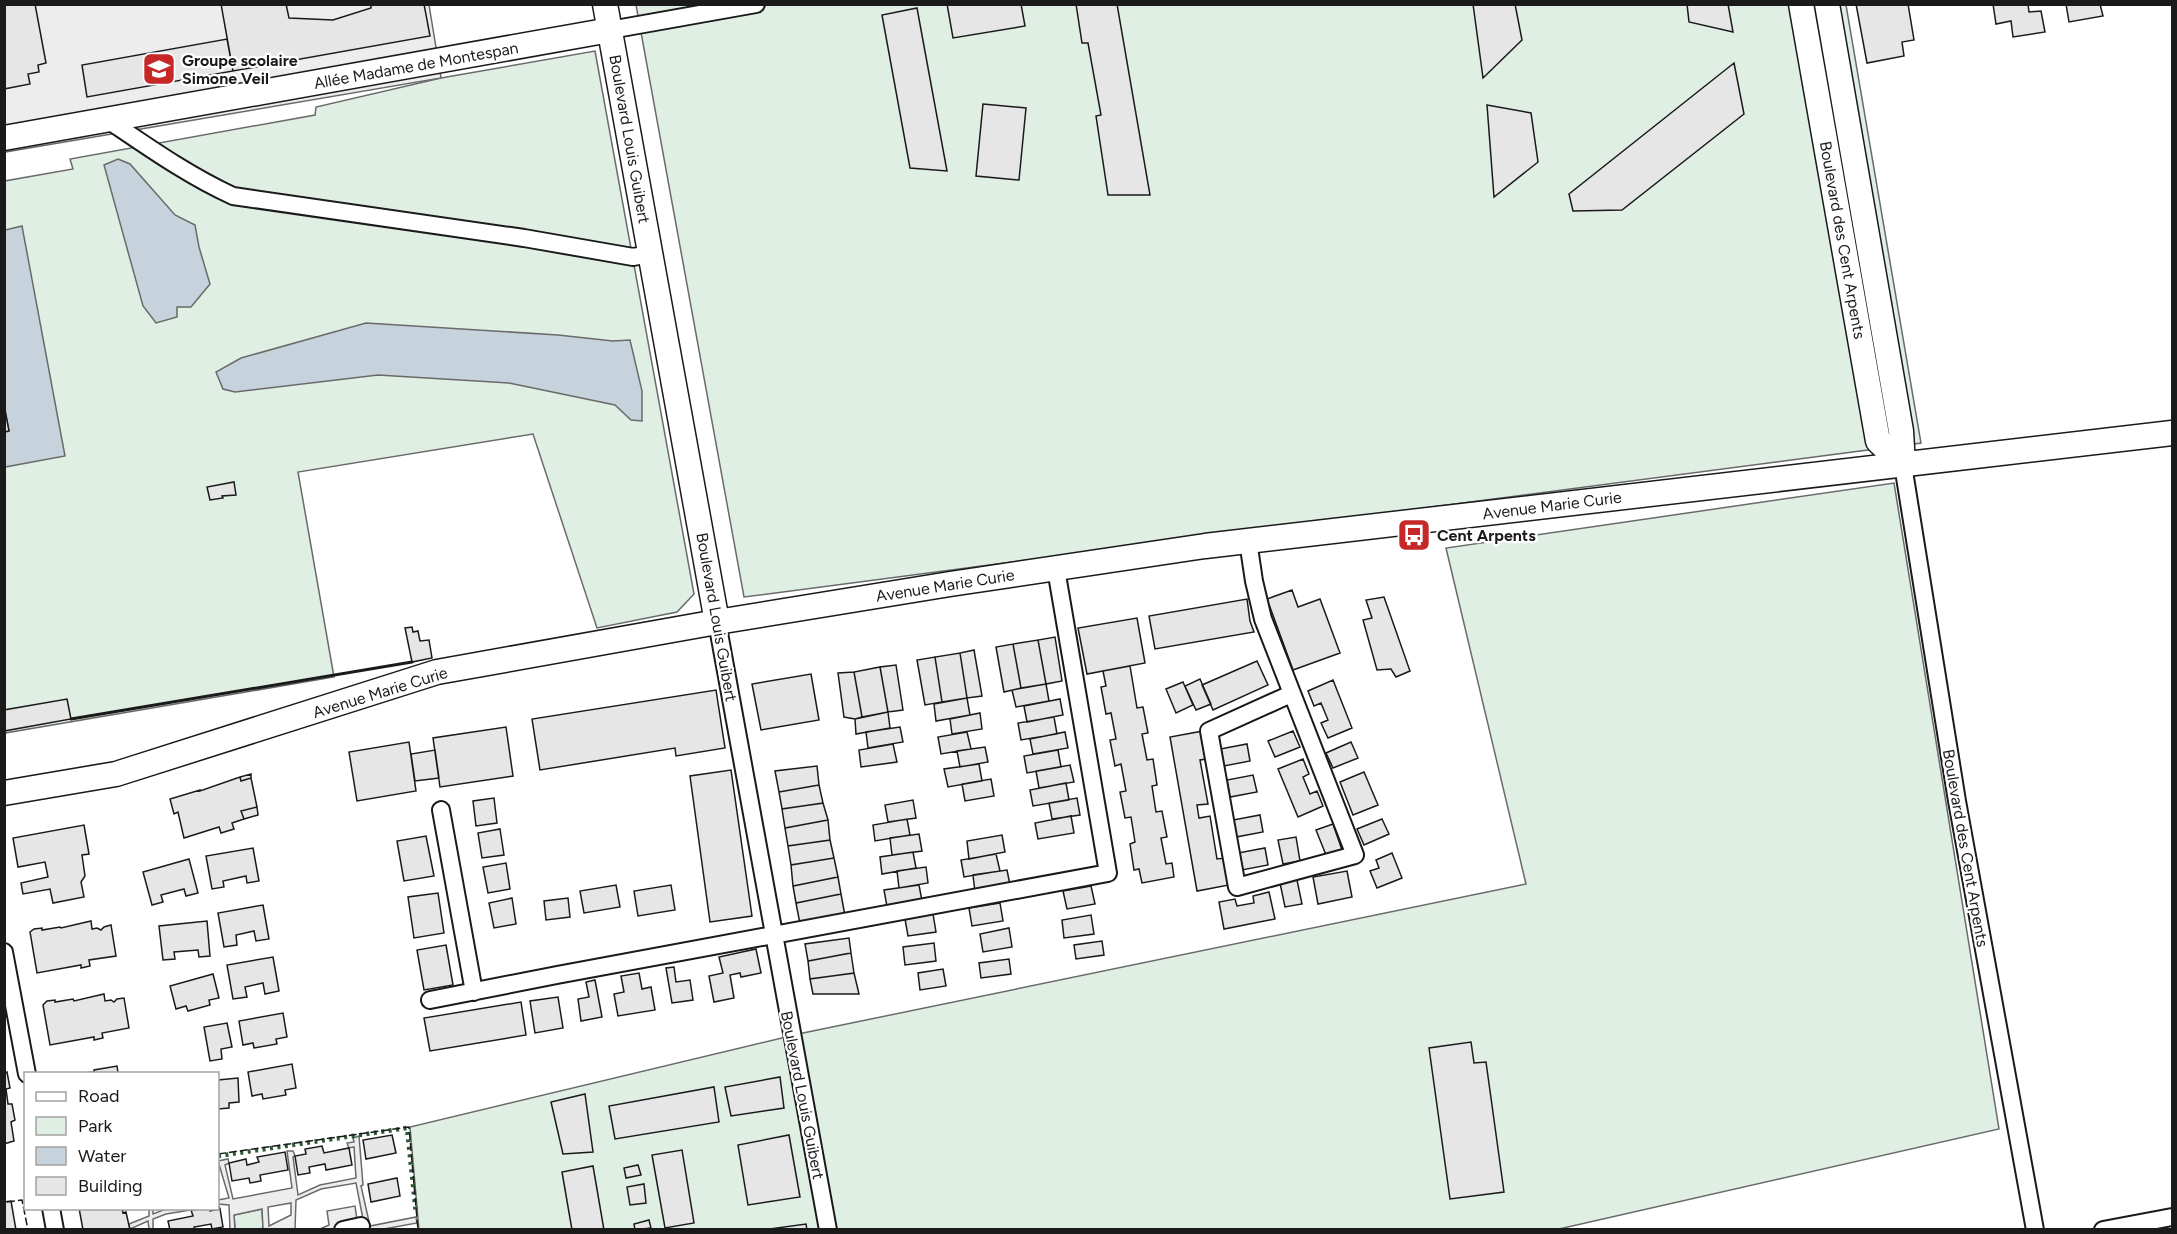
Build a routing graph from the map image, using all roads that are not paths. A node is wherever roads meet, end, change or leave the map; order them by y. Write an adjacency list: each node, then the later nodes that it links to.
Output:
1 (605, 4): 5 (main road, Boulevard Louis Guibert)
2 (756, 4): 5 (street, Allée Madame de Montespan)
3 (1801, 4): 10 (main road, Boulevard des Cent Arpents)
4 (1827, 4): 10 (main road, Boulevard des Cent Arpents)
5 (610, 30): 6 (main road, Allée Madame de Montespan); 8 (main road, Boulevard Louis Guibert)
6 (108, 120): 7 (main road, Allée Madame de Montespan); 8 (street)
7 (4, 138)
8 (651, 254): 13 (main road, Boulevard Louis Guibert)
9 (2172, 433): 10 (main road, Avenue Marie Curie)
10 (1903, 465): 11 (main road, Avenue Marie Curie); 29 (street, Boulevard des Cent Arpents)
11 (1248, 541): 12 (main road, Avenue Marie Curie); 14 (street)
12 (1056, 569): 13 (main road, Avenue Marie Curie); 17 (street)
13 (717, 622): 15 (main road, Avenue Marie Curie); 17 (street, Boulevard Louis Guibert)
14 (1291, 694): 14 (street)
15 (4, 793)
16 (441, 810): 19 (street)
17 (775, 935): 19 (street); 28 (street, Boulevard Louis Guibert)
18 (4, 952): 20 (street)
19 (474, 992): 21 (street)
20 (9, 998): 22 (street)
21 (430, 1000)
22 (27, 1072)
23 (51, 1210): 26 (street)
24 (2172, 1217): 30 (street)
25 (361, 1226): 27 (street)
26 (55, 1230)
27 (343, 1230)
28 (828, 1230)
29 (2035, 1230)
30 (2103, 1230)

